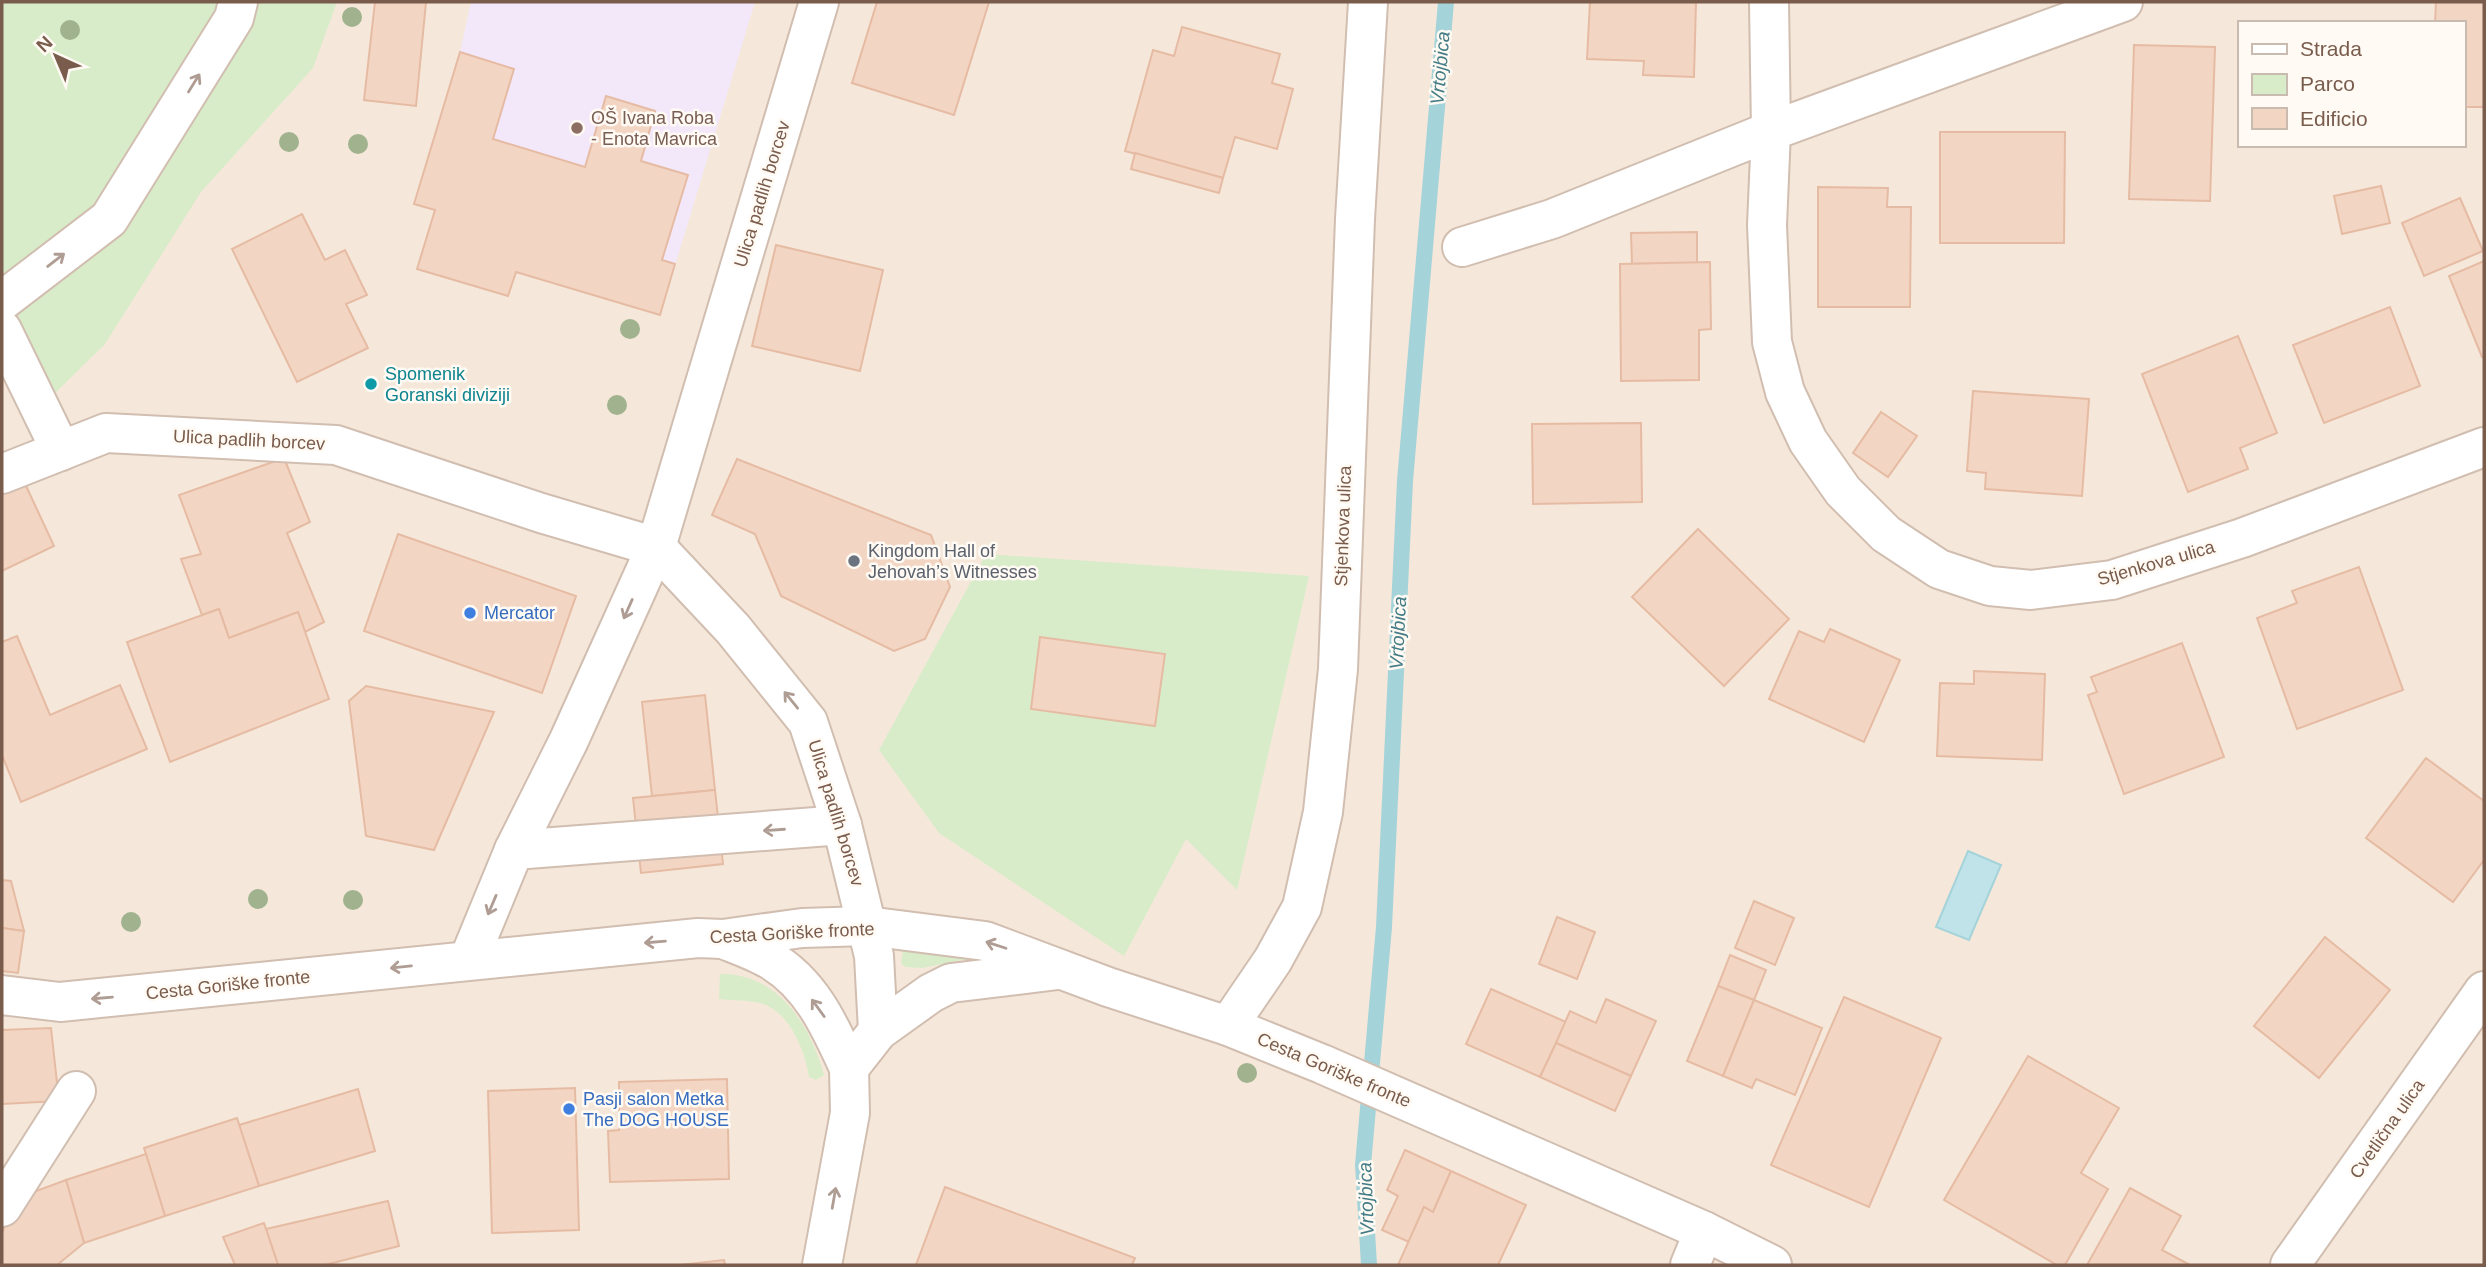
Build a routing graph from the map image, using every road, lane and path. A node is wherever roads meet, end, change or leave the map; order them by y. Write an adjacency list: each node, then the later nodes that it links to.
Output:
1 (238, 2): 8 (street, one-way to 1)
2 (819, 2): 12 (street, Ulica padlih borcev)
3 (1368, 2): 21 (street, Stjenkova ulica)
4 (1769, 2): 6 (street, Stjenkova ulica)
5 (2123, 2): 6 (street)
6 (1771, 131): 7 (street); 10 (street, Stjenkova ulica)
7 (1462, 247)
8 (2, 302)
9 (2, 330): 11 (street)
10 (2484, 447)
11 (31, 463): 12 (street, Ulica padlih borcev)
12 (656, 547): 13 (street, Ulica padlih borcev, one-way to 12); 14 (street, Ulica padlih borcev, one-way to 14)
13 (842, 825): 14 (street, one-way to 14); 15 (street, Ulica padlih borcev)
14 (514, 850): 17 (street, Ulica padlih borcev, one-way to 17)
15 (867, 926): 16 (street, Cesta Goriške fronte); 18 (street, Cesta Goriške fronte, one-way to 15); 22 (street, Ulica padlih borcev)
16 (723, 939): 17 (street, Cesta Goriške fronte, one-way to 17); 23 (street, one-way to 16)
17 (469, 960): 20 (street, Cesta Goriške fronte, one-way to 20)
18 (1059, 970): 21 (street, Cesta Goriške fronte); 22 (street)
19 (2484, 991): 29 (street, Cvetlična ulica)
20 (2, 995)
21 (1228, 1026): 26 (street, Cesta Goriške fronte)
22 (878, 1031): 23 (street)
23 (849, 1068): 27 (street, one-way to 23)
24 (76, 1091): 25 (street)
25 (2, 1207)
26 (1697, 1248): 28 (street, Cesta Goriške fronte)
27 (822, 1265)
28 (1772, 1265)
29 (2290, 1265)

